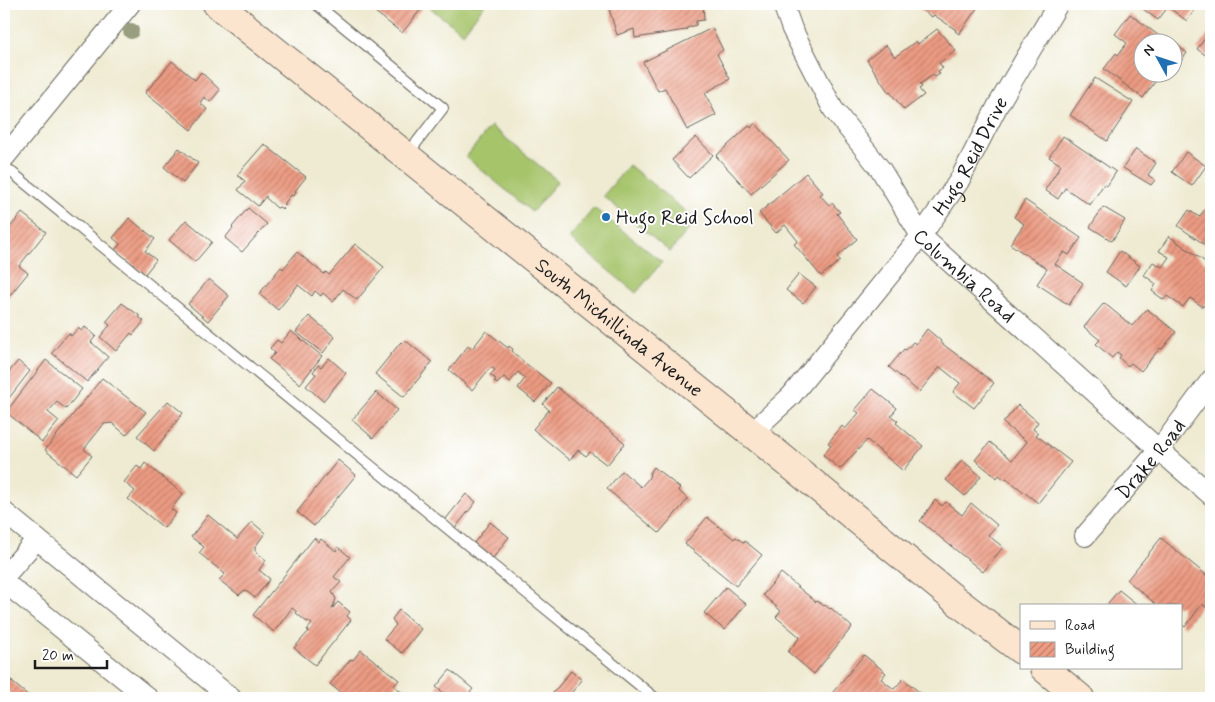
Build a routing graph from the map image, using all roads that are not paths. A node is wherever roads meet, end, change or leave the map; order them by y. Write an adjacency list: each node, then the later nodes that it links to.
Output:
1 (130, 4): 7 (street)
2 (217, 4): 6 (main road, South Michillinda Avenue)
3 (316, 4): 6 (lane)
4 (783, 4): 9 (street, Columbia Road)
5 (1058, 4): 9 (street, Hugo Reid Drive)
6 (406, 156): 11 (main road, South Michillinda Avenue)
7 (4, 158)
8 (4, 166): 23 (lane)
9 (921, 236): 11 (street, Hugo Reid Drive); 12 (street, Columbia Road)
10 (1211, 380): 12 (street, Drake Road)
11 (751, 433): 19 (main road, South Michillinda Avenue)
12 (1159, 450): 13 (street, Columbia Road); 15 (street, Drake Road)
13 (1211, 495)
14 (4, 512): 16 (street)
15 (1085, 536)
16 (37, 539): 17 (street); 22 (street)
17 (4, 577)
18 (4, 582): 21 (street)
19 (1020, 649)
20 (1046, 670): 24 (main road)
21 (148, 698)
22 (231, 698)
23 (655, 698)
24 (1080, 698)

